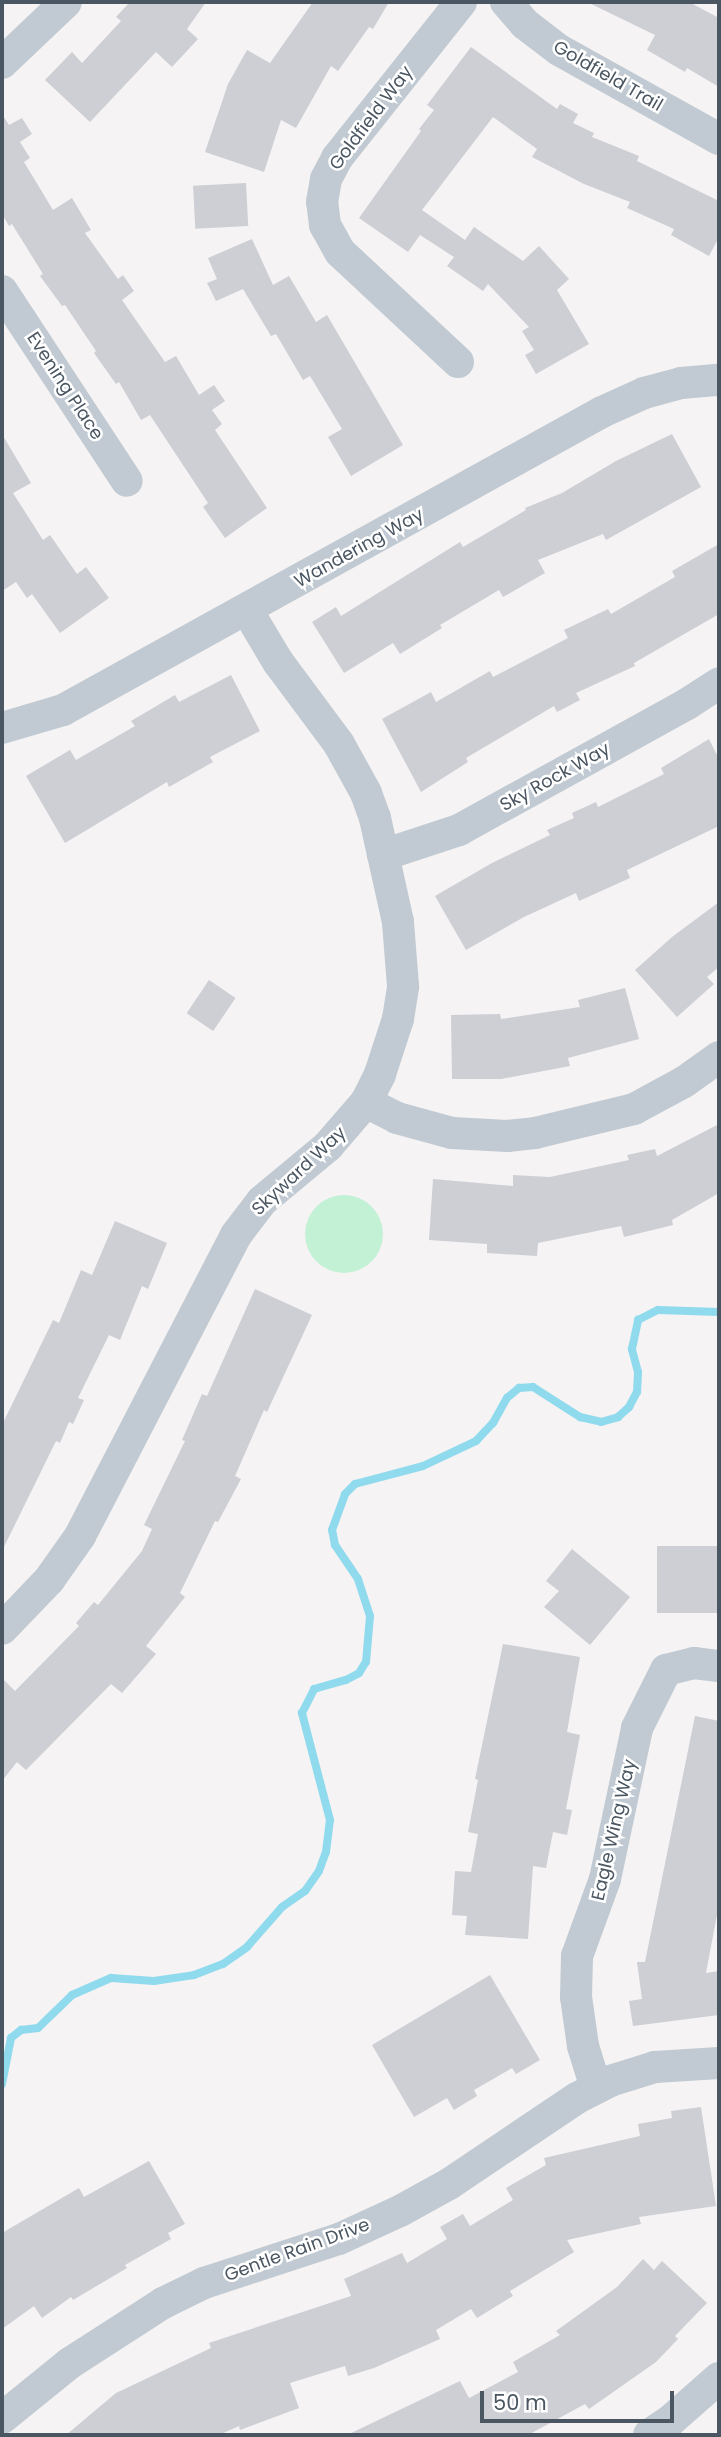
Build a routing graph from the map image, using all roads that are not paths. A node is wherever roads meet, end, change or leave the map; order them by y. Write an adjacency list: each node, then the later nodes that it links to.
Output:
1 (66, 2): 4 (street)
2 (461, 2): 7 (street, Goldfield Way)
3 (506, 2): 5 (street, Goldfield Trail)
4 (2, 63)
5 (719, 139)
6 (2, 291): 9 (street, Evening Place)
7 (458, 362)
8 (719, 380): 10 (street, Wandering Way)
9 (127, 481)
10 (247, 610): 12 (street, Wandering Way); 13 (street, Skyward Way)
11 (719, 683): 13 (street, Sky Rock Way)
12 (2, 728)
13 (383, 855): 15 (street, Skyward Way)
14 (719, 1057): 15 (street)
15 (366, 1102): 16 (street, Skyward Way)
16 (2, 1629)
17 (719, 1666): 19 (street, Eagle Wing Way)
18 (719, 2063): 19 (street, Gentle Rain Drive)
19 (596, 2088): 21 (street, Gentle Rain Drive)
20 (719, 2378): 22 (street)
21 (2, 2418)
22 (649, 2435)

